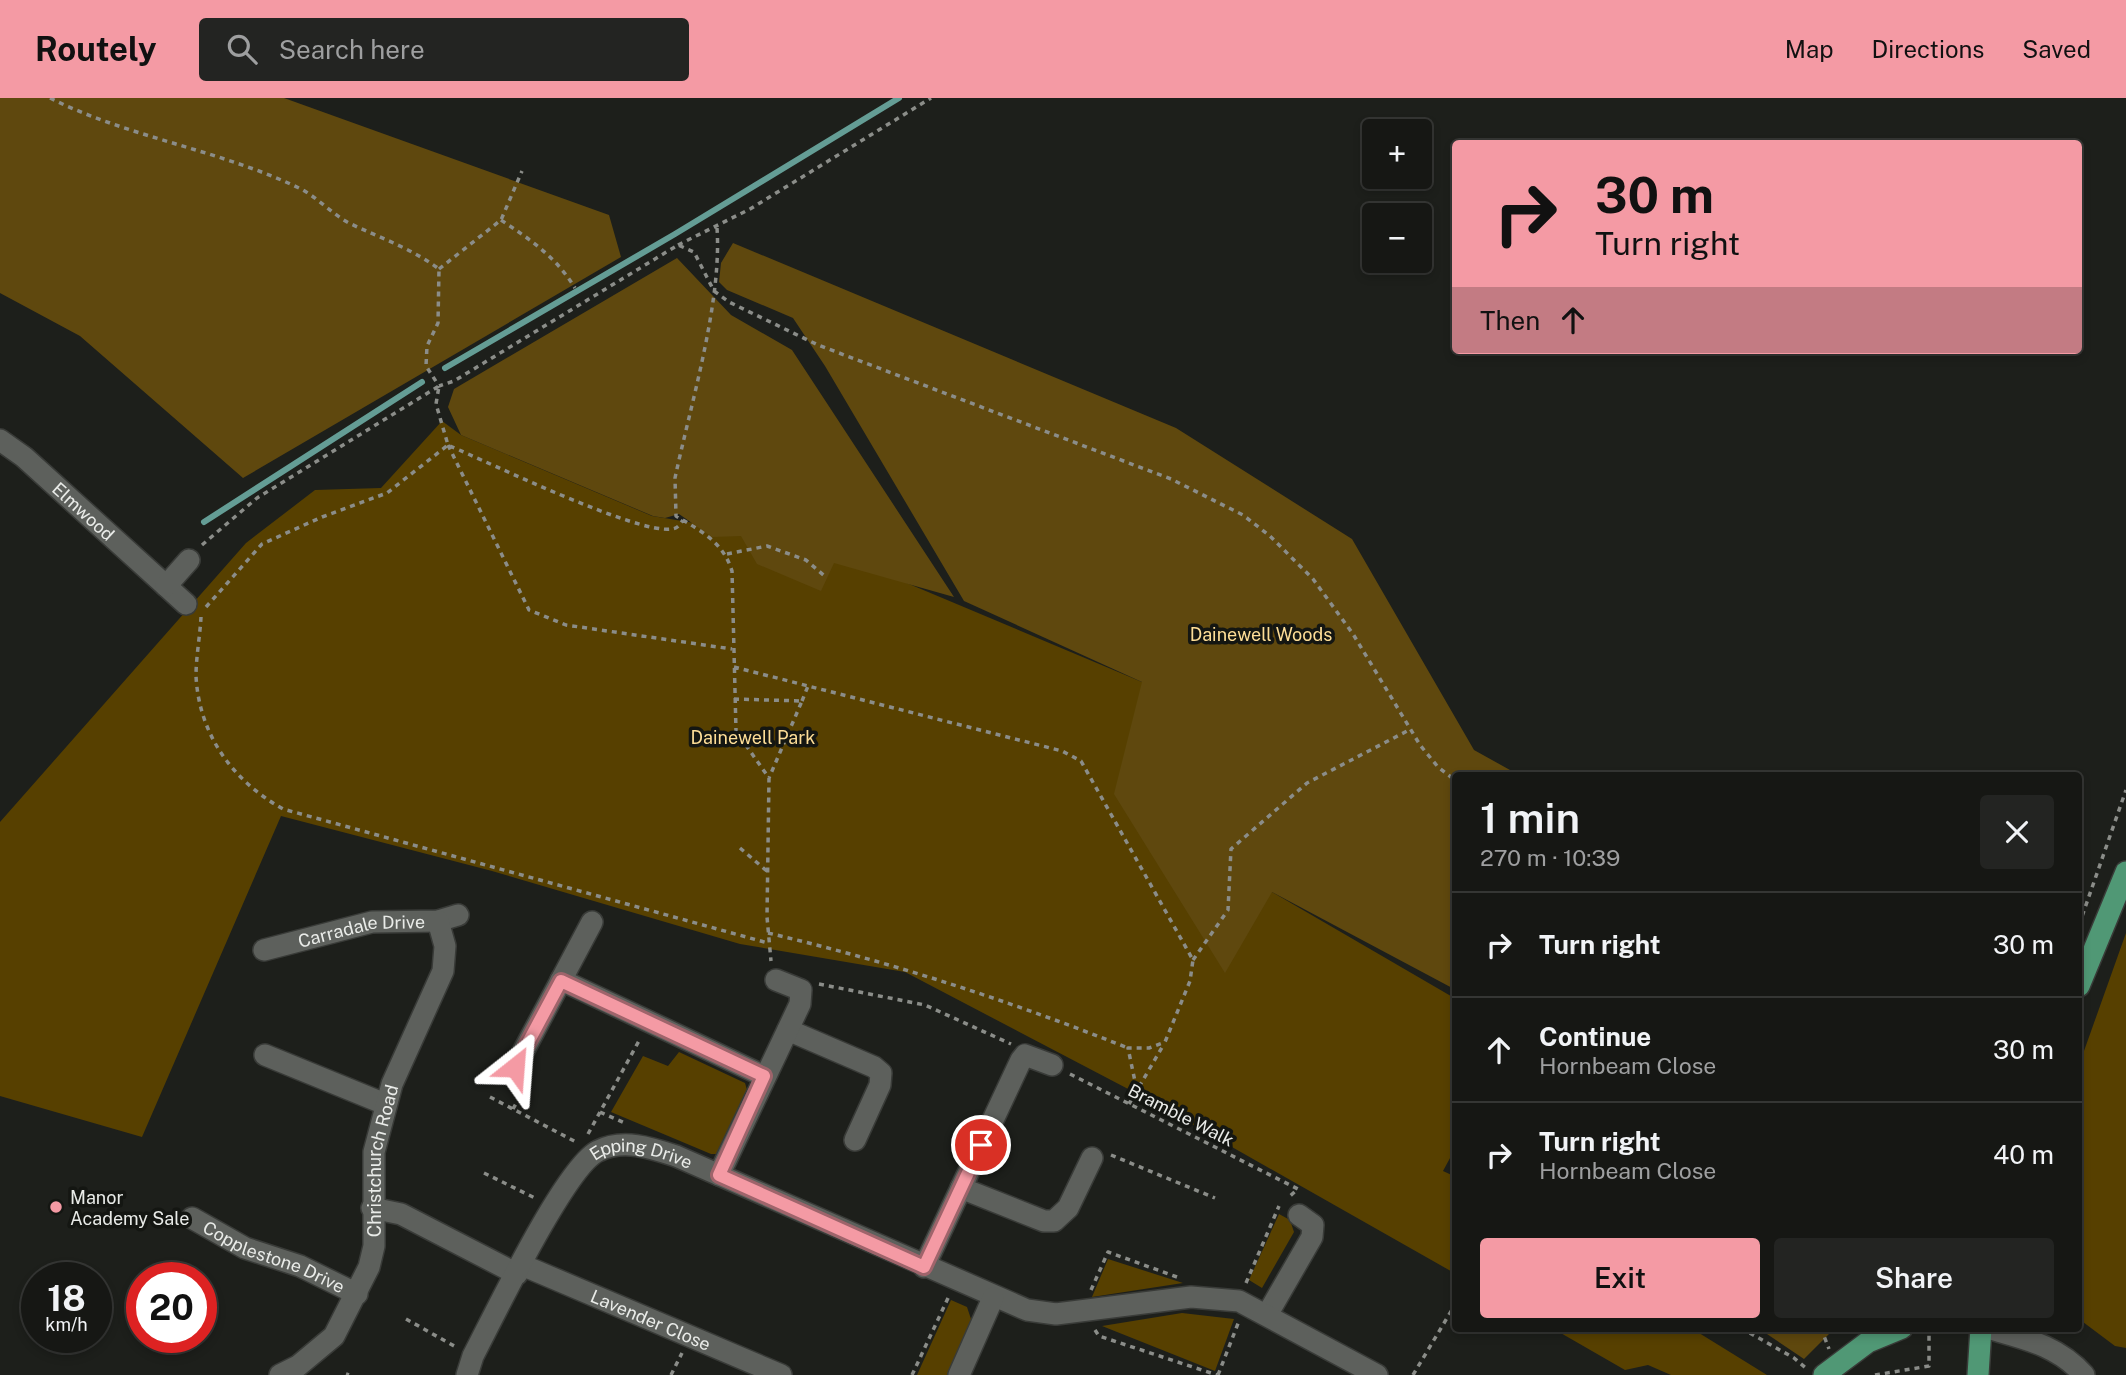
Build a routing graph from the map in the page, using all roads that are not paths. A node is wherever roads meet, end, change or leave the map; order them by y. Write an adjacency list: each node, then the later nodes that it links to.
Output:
1 (0, 440): 3 (street, Elmwood)
2 (189, 560): 3 (street)
3 (166, 586): 4 (street, Elmwood)
4 (186, 604)
5 (2126, 872): 9 (main road)
6 (448, 918): 8 (street, Carradale Drive); 17 (street, Christchurch Road)
7 (592, 922): 11 (street)
8 (264, 950)
9 (2082, 979)
10 (776, 980): 12 (street)
11 (561, 981): 15 (street); 16 (street)
12 (788, 1030): 16 (street); 18 (street)
13 (265, 1055): 17 (street)
14 (1052, 1065): 21 (street)
15 (515, 1067)
16 (764, 1076): 20 (street)
17 (385, 1104): 23 (street, Christchurch Road)
18 (855, 1140)
19 (1092, 1158): 21 (street)
20 (719, 1175): 25 (street, Epping Drive); 26 (street, Epping Drive)
21 (961, 1188): 25 (street)
22 (1294, 1206): 29 (street)
23 (372, 1208): 26 (street, Lavender Close); 27 (street, Christchurch Road)
24 (192, 1218): 27 (street, Copplestone Drive)
25 (924, 1267): 28 (street, Epping Drive)
26 (519, 1269): 33 (street, Epping Drive); 35 (street, Lavender Close)
27 (357, 1294): 34 (street, Christchurch Road)
28 (993, 1298): 29 (street, Epping Drive); 36 (street)
29 (1268, 1315): 37 (street, Epping Drive)
30 (1892, 1332): 38 (main road)
31 (1980, 1332): 39 (main road)
32 (2001, 1332): 40 (street)
33 (470, 1366)
34 (280, 1375)
35 (781, 1375)
36 (959, 1375)
37 (1377, 1375)
38 (1824, 1375)
39 (1979, 1375)
40 (2084, 1375)

